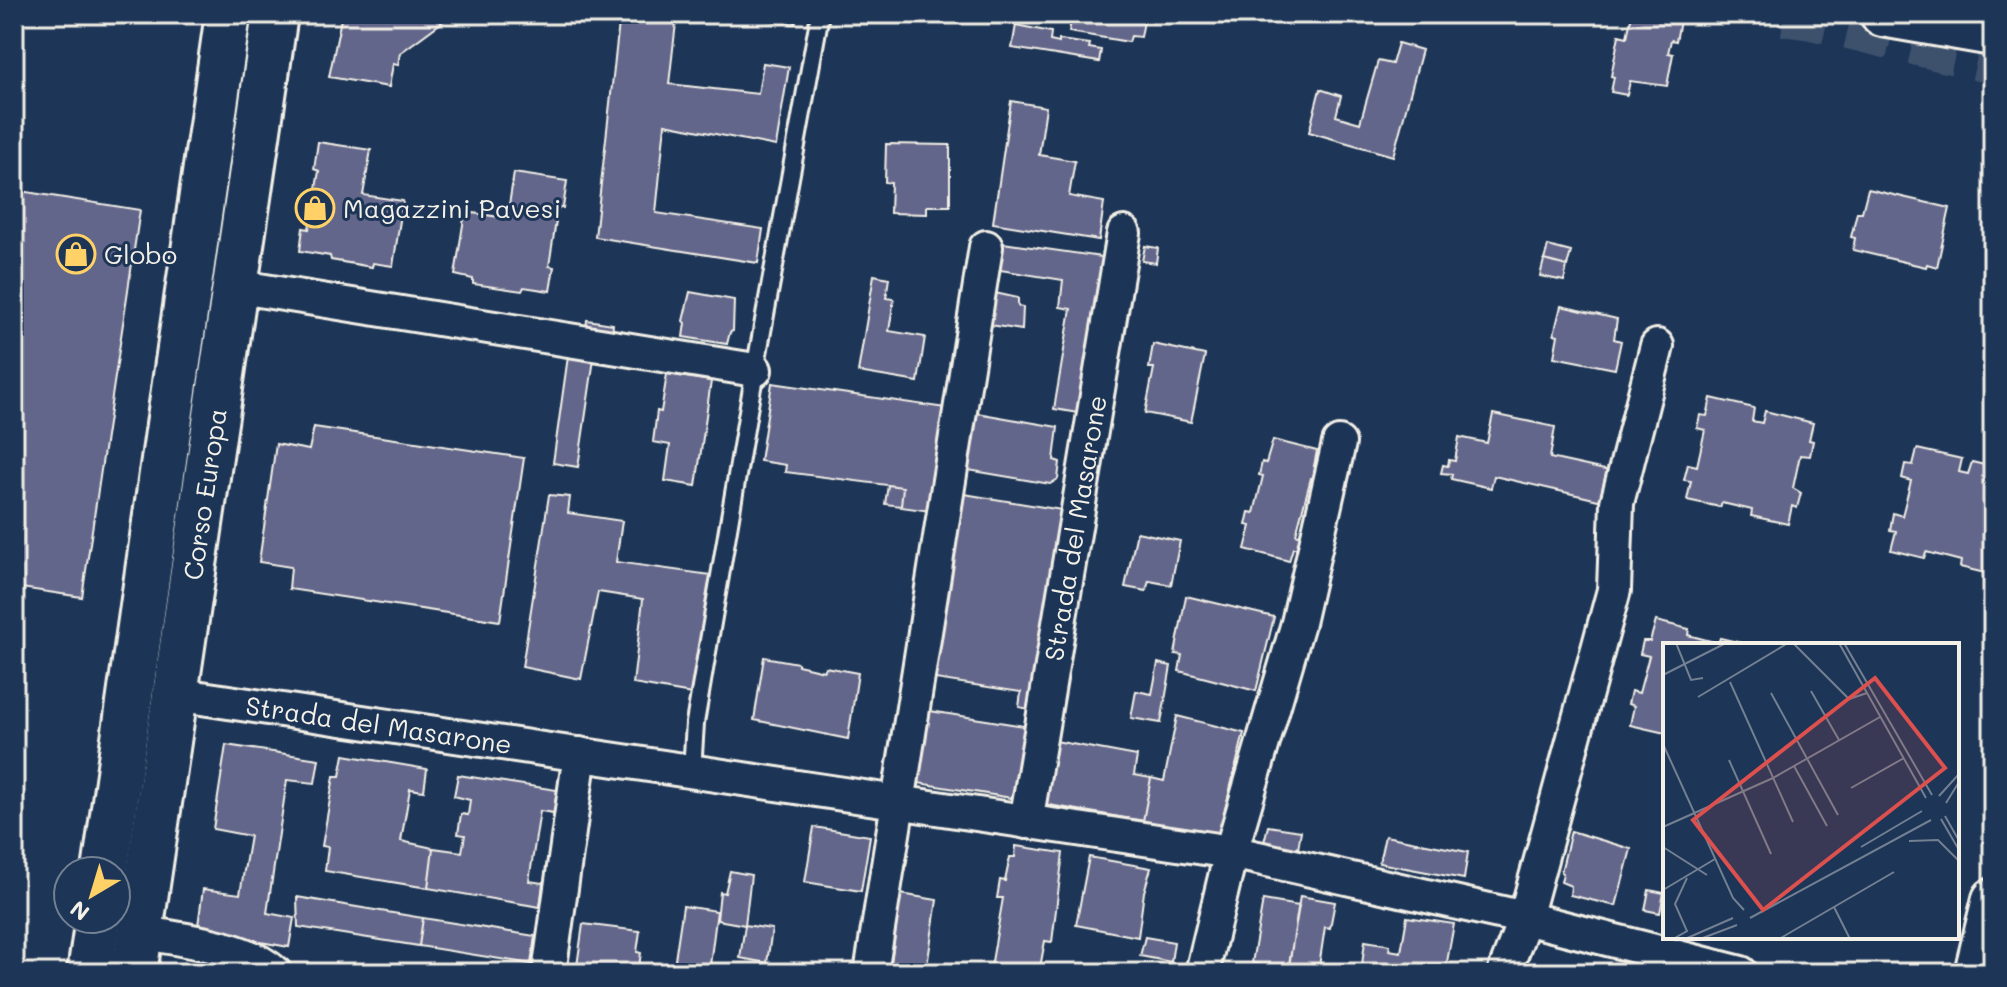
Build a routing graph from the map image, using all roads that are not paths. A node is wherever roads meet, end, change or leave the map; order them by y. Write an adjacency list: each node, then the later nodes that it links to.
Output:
1 (228, 14): 18 (main road, Corso Europa)
2 (275, 14): 8 (main road, Corso Europa)
3 (820, 14): 10 (lane)
4 (1883, 14): 5 (main road)
5 (1993, 33)
6 (1124, 233): 16 (street, Strada del Masarone)
7 (986, 247): 15 (street)
8 (234, 286): 10 (street); 12 (main road, Corso Europa)
9 (1657, 346): 20 (street)
10 (755, 370): 14 (lane)
11 (1339, 443): 17 (street)
12 (175, 694): 13 (street, Strada del Masarone); 22 (main road, Corso Europa)
13 (580, 754): 14 (street, Strada del Masarone); 25 (street)
14 (692, 771): 15 (street, Strada del Masarone)
15 (899, 801): 16 (street, Strada del Masarone); 26 (street)
16 (1026, 822): 17 (street, Strada del Masarone)
17 (1231, 852): 20 (street, Strada del Masarone); 27 (street)
18 (107, 855)
19 (1993, 899): 30 (street)
20 (1525, 918): 28 (street); 29 (street, Strada del Masarone)
21 (96, 935): 23 (main road)
22 (137, 953): 24 (street)
23 (90, 973)
24 (275, 973)
25 (549, 973)
26 (871, 973)
27 (1202, 973)
28 (1504, 973)
29 (1741, 973)
30 (1975, 973)

